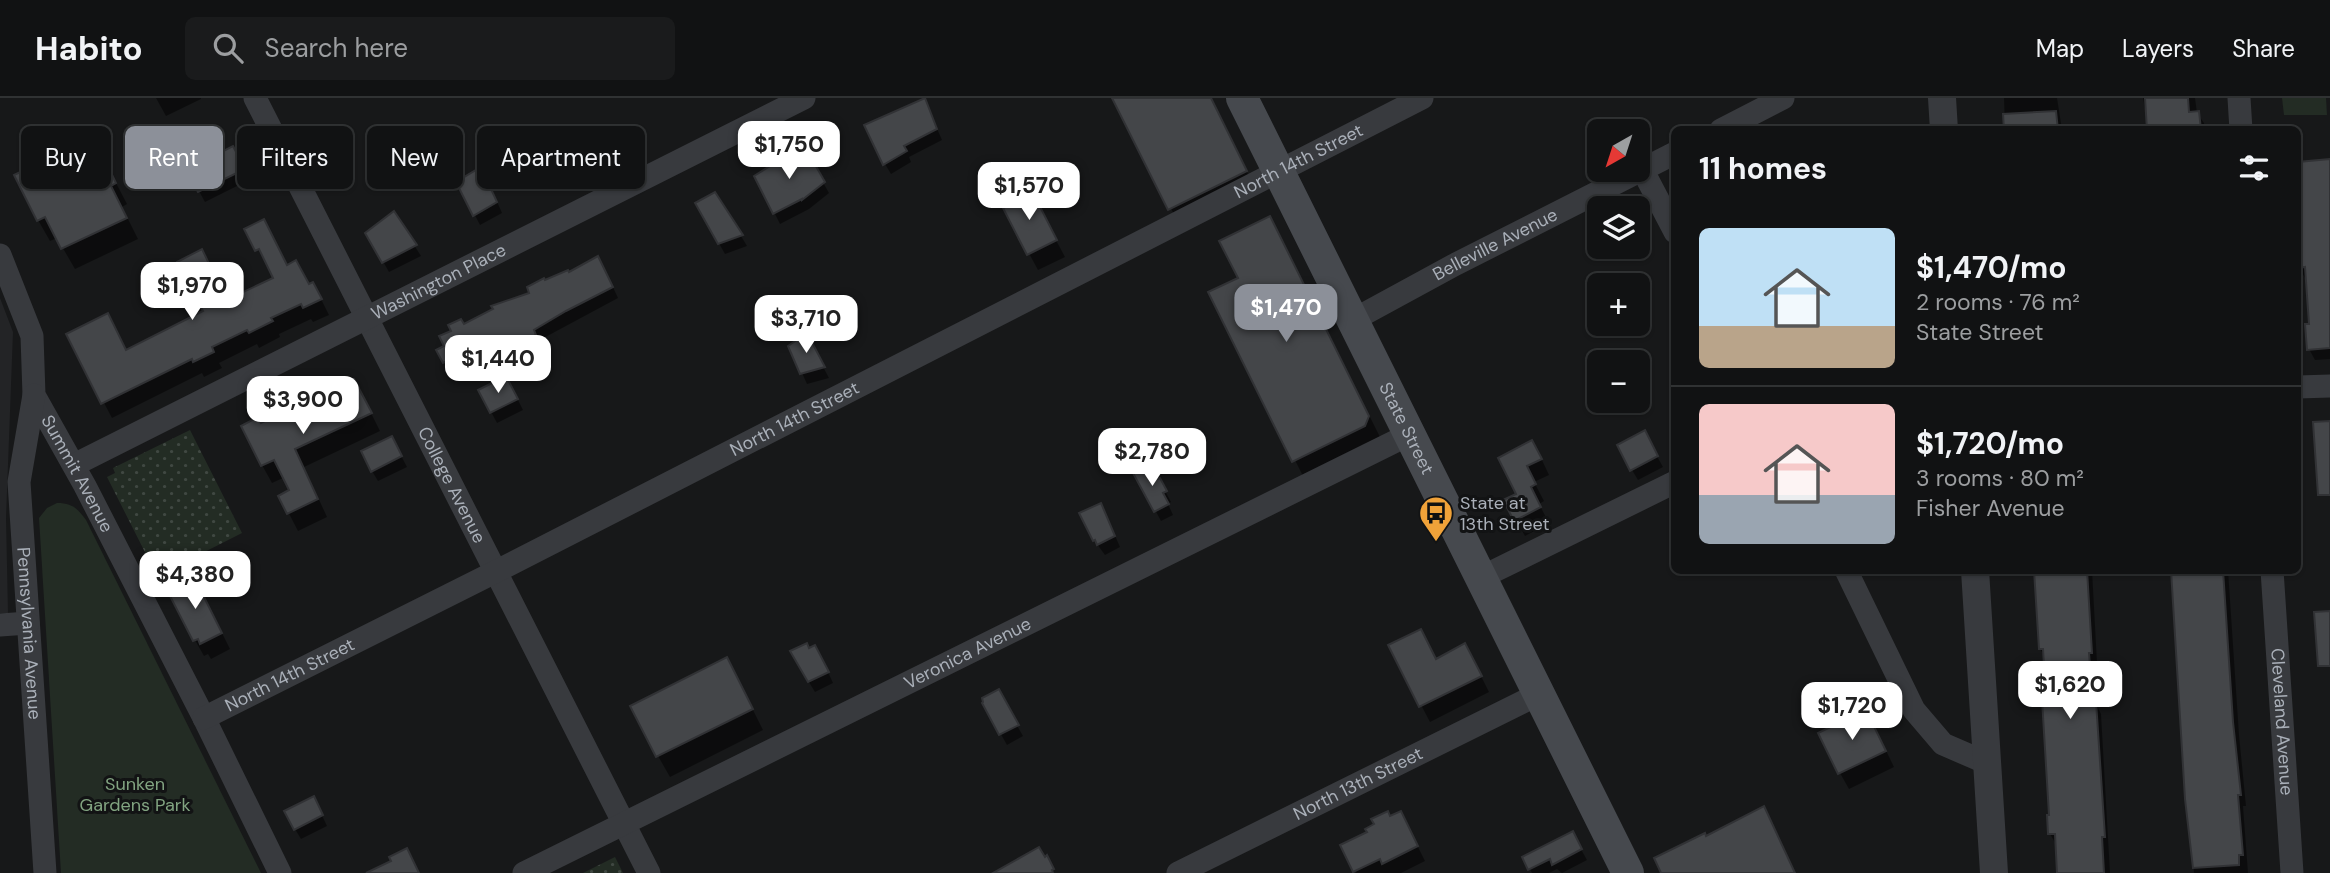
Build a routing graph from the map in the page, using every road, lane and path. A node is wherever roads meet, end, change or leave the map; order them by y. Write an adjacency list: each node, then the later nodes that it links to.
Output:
1 (255, 98): 18 (street, College Avenue)
2 (804, 98): 18 (street, Washington Place)
3 (1242, 98): 13 (main road, State Street)
4 (1422, 98): 13 (street, North 14th Street)
5 (1783, 98): 8 (street)
6 (1942, 98): 9 (street)
7 (2239, 98): 10 (street)
8 (1729, 126)
9 (1944, 126)
10 (2242, 126)
11 (1671, 155): 12 (street, Belleville Avenue)
12 (1650, 165)
13 (1279, 172): 19 (main road, State Street); 26 (street, North 14th Street)
14 (1617, 182): 19 (street, Belleville Avenue)
15 (1649, 182): 16 (street)
16 (1671, 224)
17 (0, 255): 22 (street, Summit Avenue)
18 (367, 317): 24 (street, Washington Place); 26 (street, College Avenue)
19 (1353, 320): 23 (main road, State Street)
20 (2330, 386): 21 (street)
21 (2301, 387)
22 (34, 395): 24 (street, Summit Avenue); 31 (street, Pennsylvania Avenue)
23 (1410, 434): 30 (main road, State Street); 36 (street, Veronica Avenue)
24 (74, 465): 34 (street, Summit Avenue)
25 (1671, 484): 30 (street)
26 (495, 572): 34 (street, North 14th Street); 36 (street, College Avenue)
27 (1848, 574): 35 (street)
28 (1975, 574): 35 (street)
29 (2272, 574): 44 (street, Cleveland Avenue)
30 (1482, 577): 33 (main road, State Street)
31 (28, 623): 32 (street); 37 (street, Pennsylvania Avenue)
32 (0, 625)
33 (1539, 694): 41 (street, North 13th Street); 42 (main road, State Street)
34 (204, 718): 38 (street, Summit Avenue)
35 (1987, 762): 43 (street)
36 (624, 825): 39 (street, Veronica Avenue); 40 (street, College Avenue)
37 (45, 873)
38 (280, 873)
39 (524, 873)
40 (649, 873)
41 (1178, 873)
42 (1628, 873)
43 (1994, 873)
44 (2292, 873)

